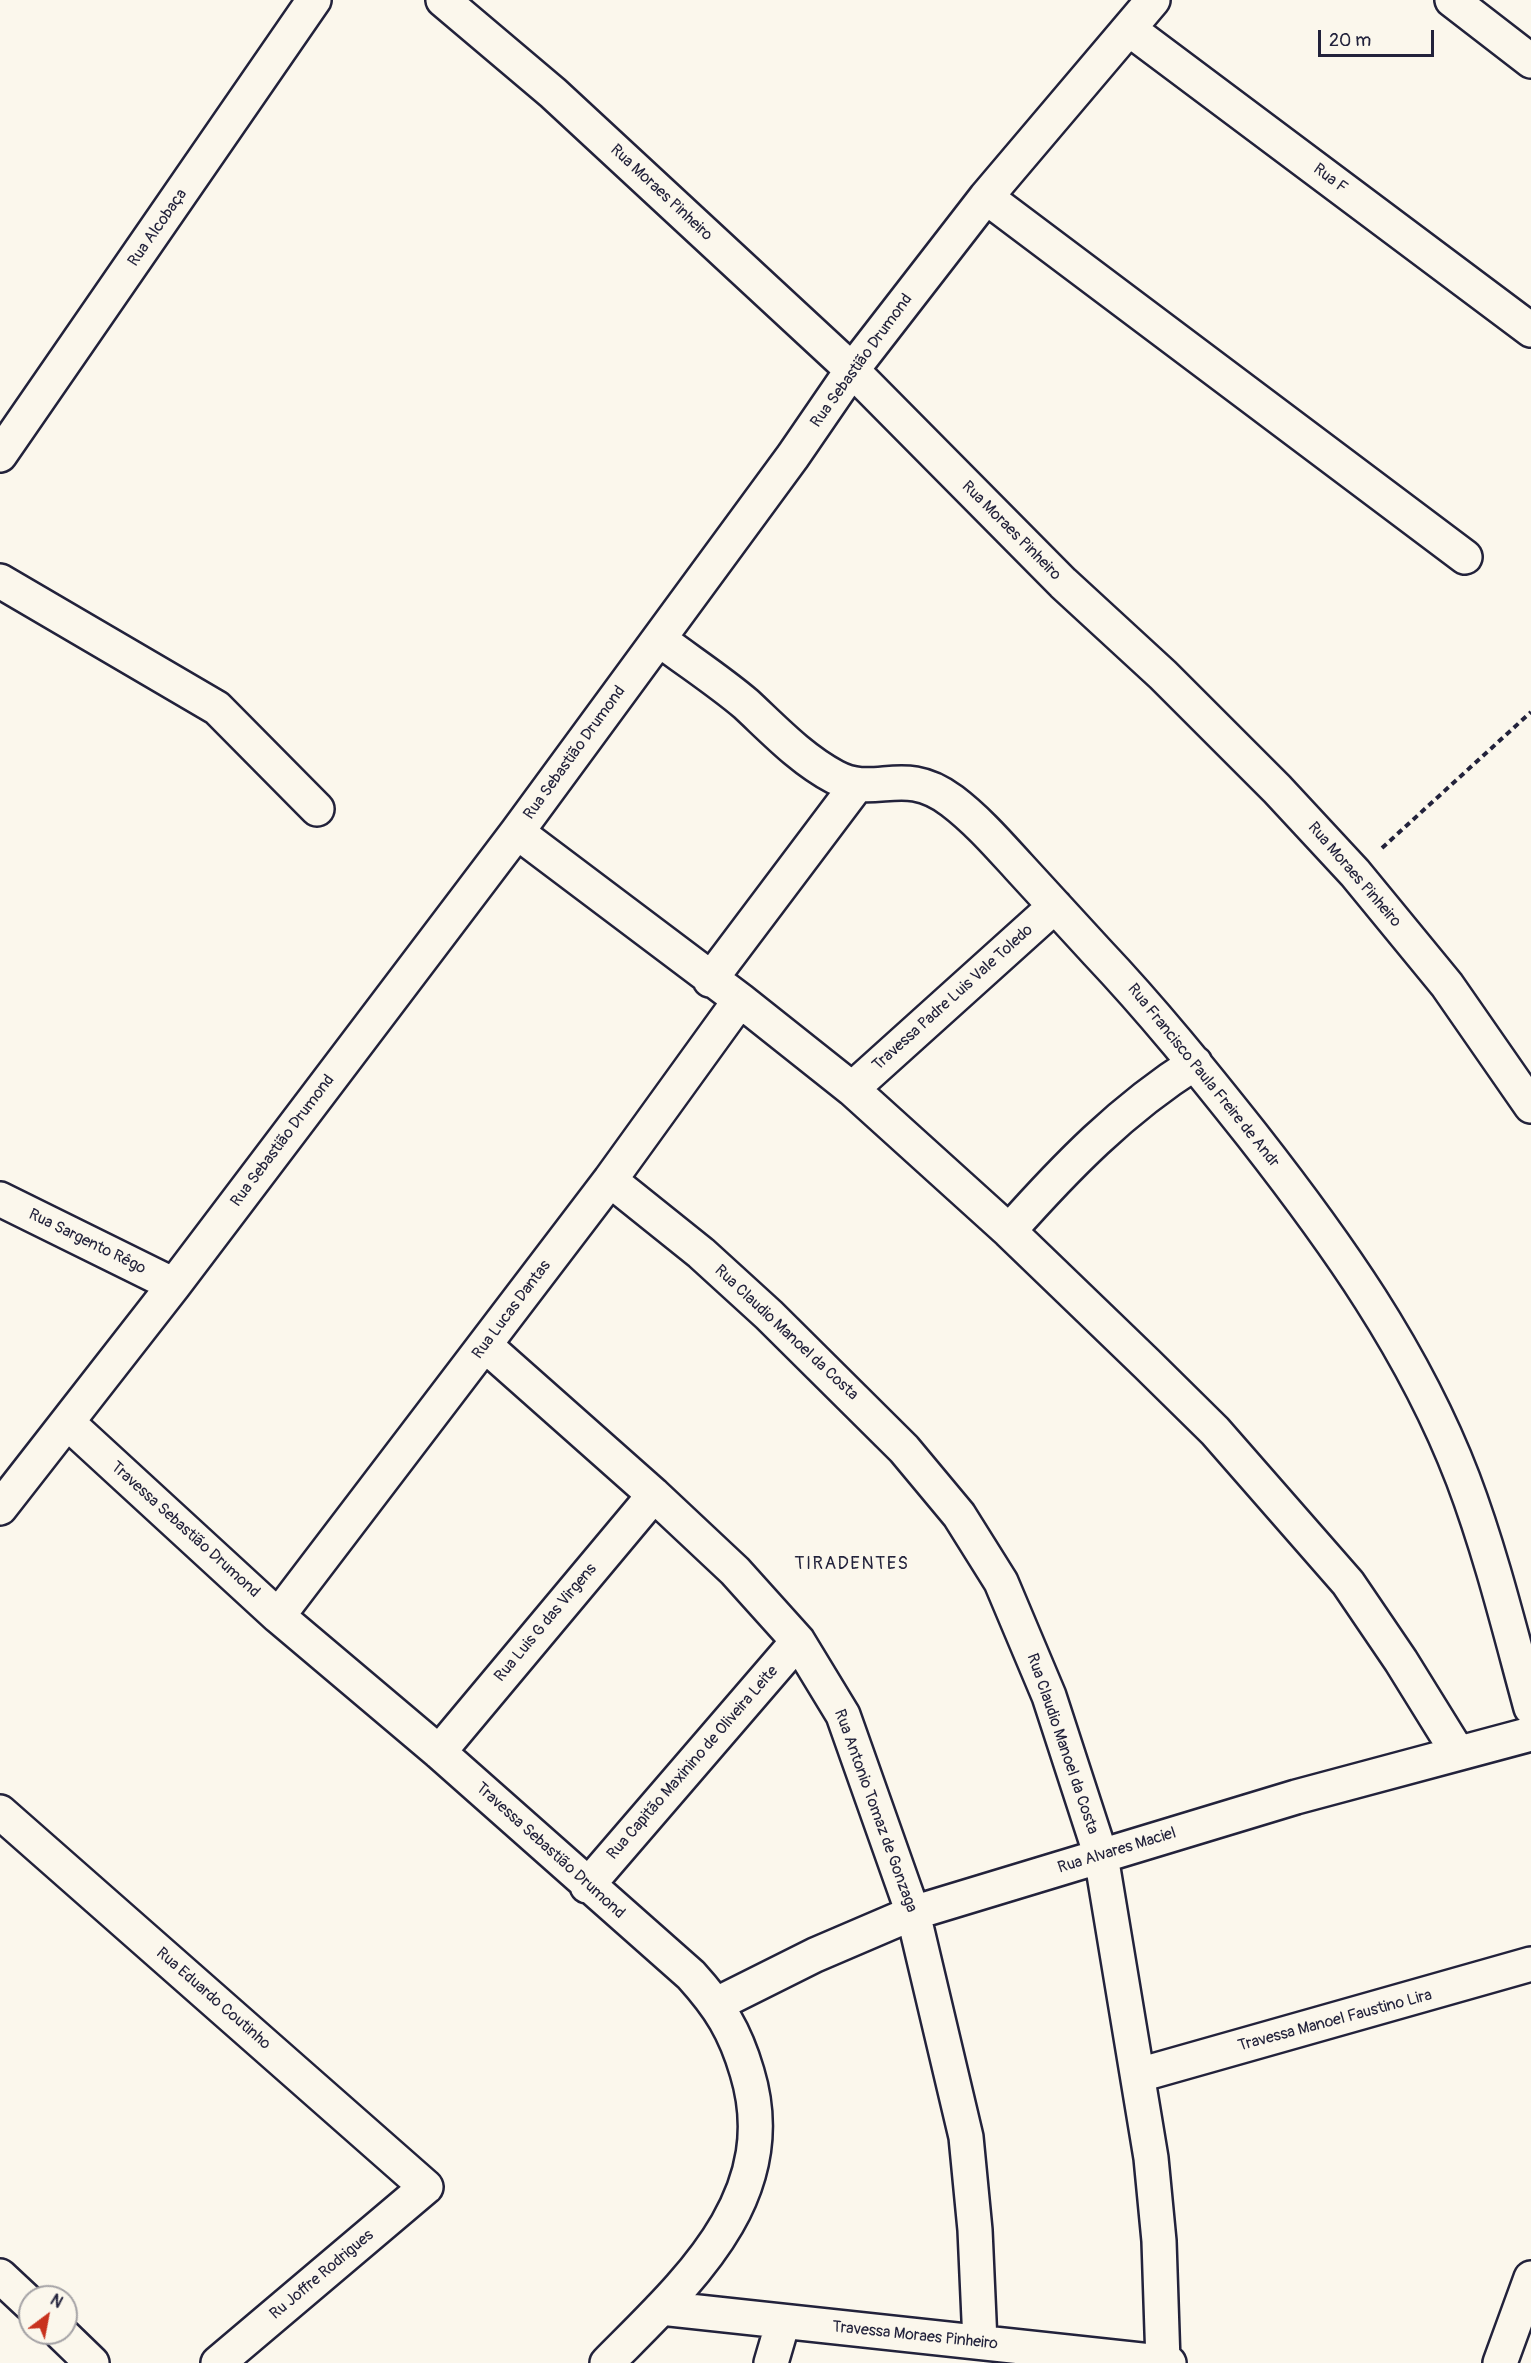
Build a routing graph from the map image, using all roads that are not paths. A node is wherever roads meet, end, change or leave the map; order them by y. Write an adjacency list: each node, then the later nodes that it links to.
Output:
1 (314, 0): 10 (street, Rua Alcobaça)
2 (443, 0): 9 (street, Rua Moraes Pinheiro)
3 (1153, 0): 5 (street, Rua Sebastião Drumond)
4 (1452, 0): 6 (street)
5 (1129, 29): 7 (street, Rua Sebastião Drumond); 8 (street, Rua F)
6 (1531, 61)
7 (986, 198): 9 (street, Rua Sebastião Drumond); 11 (street)
8 (1531, 330)
9 (852, 370): 13 (street, Rua Sebastião Drumond); 22 (street, Rua Moraes Pinheiro)
10 (0, 455)
11 (1465, 557)
12 (0, 581): 15 (street)
13 (659, 639): 14 (street); 16 (street, Rua Sebastião Drumond)
14 (856, 786): 17 (street, Rua Francisco Paula Freire de Andr); 18 (street)
15 (317, 808)
16 (517, 832): 18 (street); 26 (street, Rua Sebastião Drumond)
17 (1055, 906): 20 (street, Rua Francisco Paula Freire de Andr); 21 (street, Travessa Padre Luis Vale Toledo)
18 (710, 980): 19 (street)
19 (740, 1000): 21 (street); 23 (street, Rua Lucas Dantas)
20 (1195, 1063): 25 (street); 33 (street, Rua Francisco Paula Freire de Andr)
21 (852, 1089): 25 (street)
22 (1531, 1106)
23 (610, 1180): 27 (street, Rua Lucas Dantas); 38 (street, Rua Claudio Manoel da Costa)
24 (0, 1199): 26 (street, Rua Sargento Rêgo)
25 (1009, 1231): 36 (street)
26 (174, 1285): 28 (street, Rua Sebastião Drumond)
27 (486, 1346): 29 (street, Rua Antonio Tomaz de Gonzaga); 31 (street, Rua Lucas Dantas)
28 (68, 1423): 30 (street, Rua Sebastião Drumond); 31 (street, Travessa Sebastião Drumond)
29 (654, 1495): 32 (street, Rua Antonio Tomaz de Gonzaga); 35 (street, Rua Luis G das Virgens)
30 (0, 1508)
31 (278, 1616): 35 (street, Travessa Sebastião Drumond)
32 (798, 1641): 39 (street, Rua Capitão Maxinino de Oliveira Leite); 40 (street, Rua Antonio Tomaz de Gonzaga)
33 (1531, 1708)
34 (1531, 1734): 36 (street, Rua Alvares Maciel)
35 (439, 1752): 39 (street, Travessa Sebastião Drumond)
36 (1458, 1753): 38 (street, Rua Alvares Maciel)
37 (0, 1812): 44 (street, Rua Eduardo Coutinho)
38 (1101, 1856): 40 (street, Rua Alvares Maciel); 43 (street, Rua Claudio Manoel da Costa)
39 (587, 1886): 42 (street, Travessa Sebastião Drumond)
40 (913, 1913): 42 (street, Rua Alvares Maciel); 51 (street, Rua Antonio Tomaz de Gonzaga)
41 (1531, 1964): 43 (street, Travessa Manoel Faustino Lira)
42 (717, 2004): 48 (street, Travessa Sebastião Drumond)
43 (1139, 2075): 57 (street, Rua Claudio Manoel da Costa)
44 (426, 2187): 54 (street, Ru Joffre Rodrigues)
45 (0, 2276): 47 (street)
46 (1531, 2278): 58 (street)
47 (18, 2293)
48 (661, 2308): 49 (street, Travessa Moraes Pinheiro); 55 (street, Travessa Sebastião Drumond)
49 (783, 2322): 51 (street, Travessa Moraes Pinheiro); 56 (street)
50 (73, 2345): 53 (street)
51 (965, 2348): 52 (street, Travessa Moraes Pinheiro)
52 (1128, 2361): 57 (street, Travessa Moraes Pinheiro)
53 (92, 2363)
54 (218, 2363)
55 (607, 2363)
56 (771, 2363)
57 (1166, 2363)
58 (1500, 2363)

